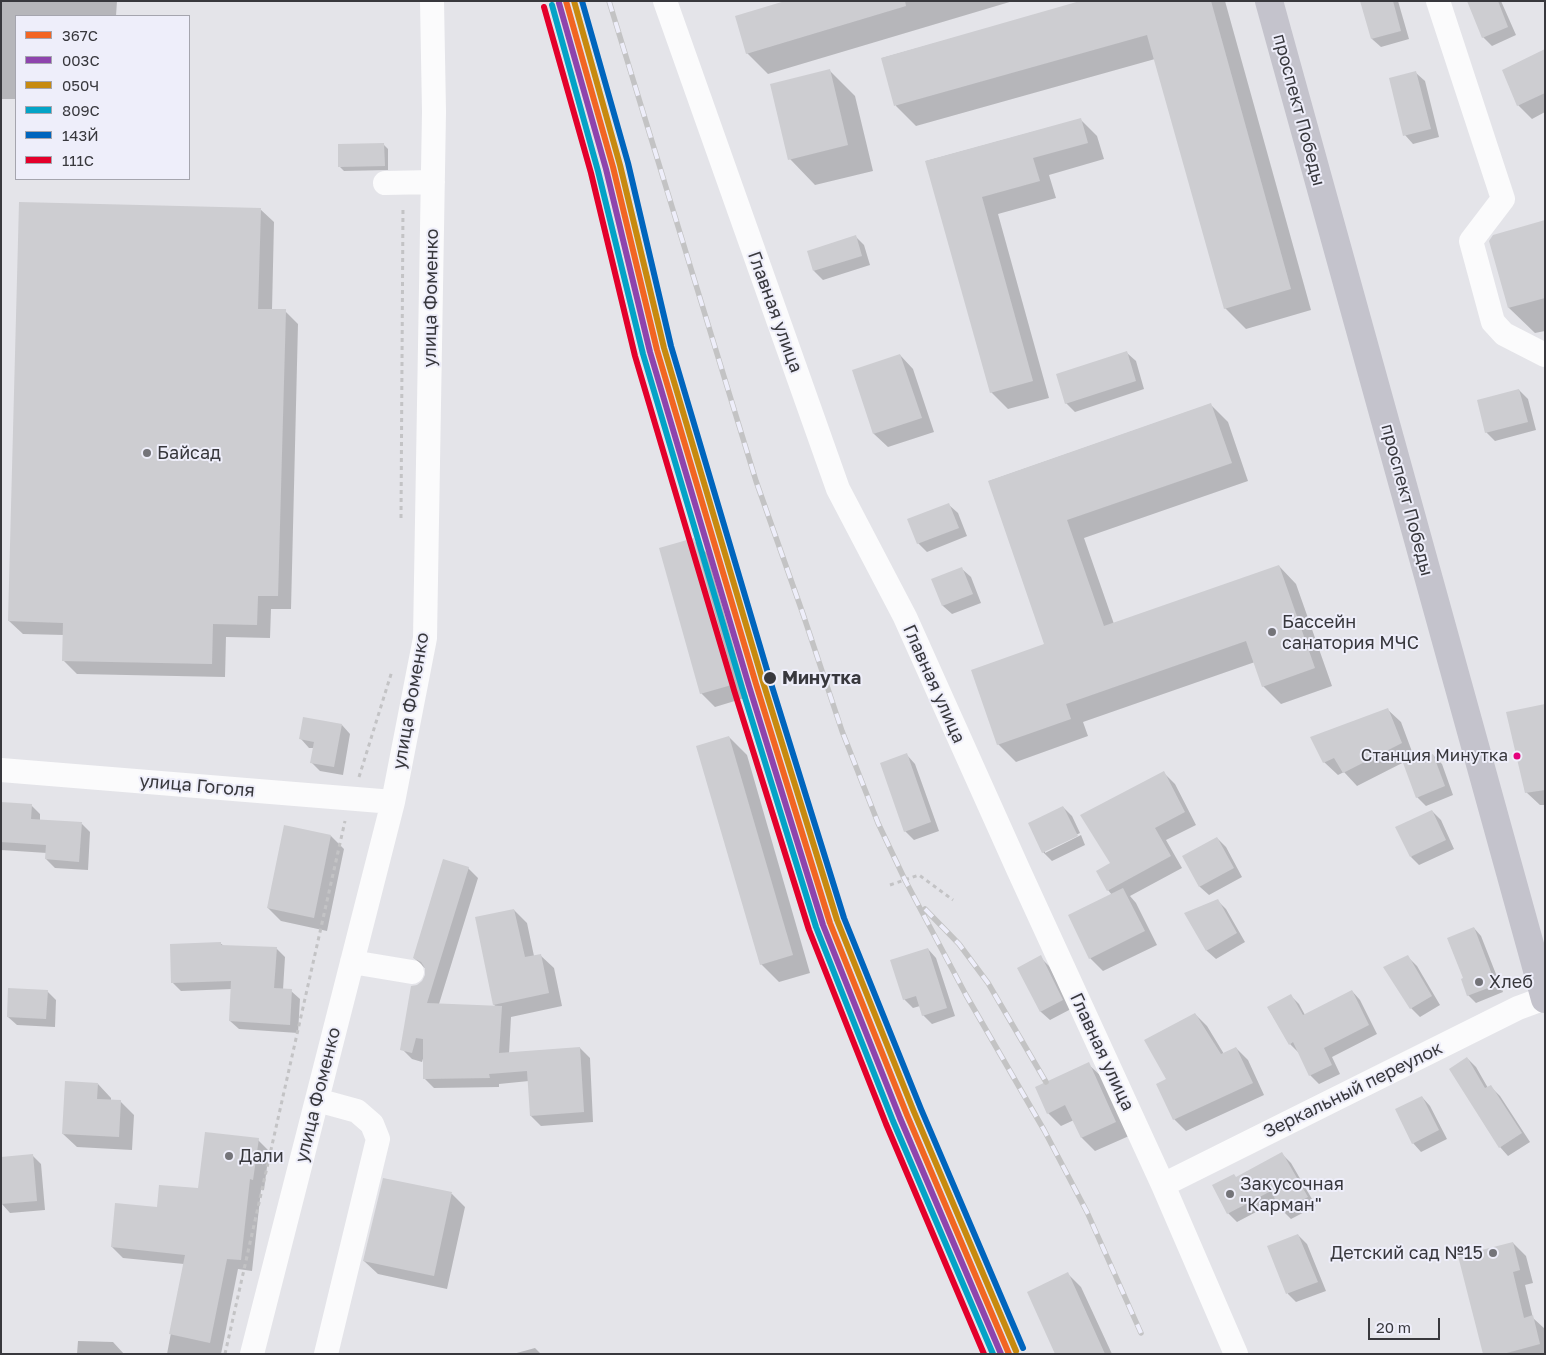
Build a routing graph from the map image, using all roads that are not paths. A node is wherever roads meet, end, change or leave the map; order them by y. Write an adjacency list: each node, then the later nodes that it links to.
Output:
1 (432, 1): 5 (street, улица Фоменко)
2 (665, 1): 14 (street, Главная улица)
3 (1269, 1): 12 (main road, проспект Победы)
4 (1438, 1): 7 (street)
5 (433, 182): 6 (street); 9 (street, улица Фоменко)
6 (394, 183)
7 (1545, 354)
8 (1, 770): 9 (street, улица Гоголя)
9 (393, 802): 10 (street, улица Фоменко)
10 (352, 962): 11 (street); 13 (street, улица Фоменко)
11 (412, 972)
12 (1545, 998): 14 (street, Зеркальный переулок)
13 (317, 1100): 15 (street, улица Фоменко); 16 (street)
14 (1163, 1185): 17 (street, Главная улица)
15 (252, 1354)
16 (326, 1354)
17 (1236, 1354)

